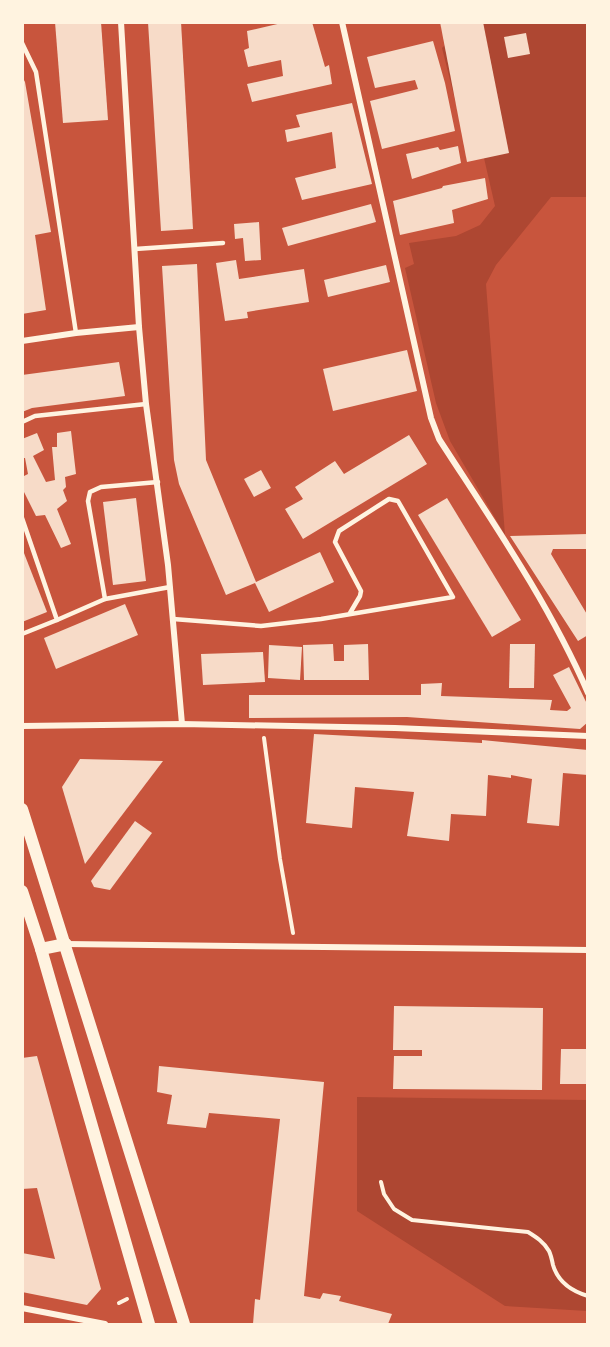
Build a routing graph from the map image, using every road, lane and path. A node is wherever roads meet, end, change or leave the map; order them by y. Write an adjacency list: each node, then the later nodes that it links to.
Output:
1 (121, 22): 5 (street)
2 (342, 22): 19 (street)
3 (22, 42): 7 (lane)
4 (223, 243): 5 (lane)
5 (135, 249): 6 (street)
6 (139, 327): 7 (street); 9 (street)
7 (76, 333): 8 (street)
8 (22, 341)
9 (146, 404): 10 (lane); 11 (street)
10 (22, 422)
11 (158, 482): 13 (street); 14 (lane)
12 (22, 518): 17 (lane)
13 (170, 587): 14 (lane); 16 (street)
14 (105, 599): 17 (lane)
15 (350, 613): 15 (lane); 16 (lane)
16 (173, 619): 20 (street)
17 (57, 620): 18 (lane)
18 (22, 634)
19 (588, 693)
20 (182, 724): 21 (street); 22 (street)
21 (22, 726)
22 (262, 726): 23 (street); 27 (path)
23 (588, 736)
24 (22, 808): 26 (main road)
25 (22, 891): 28 (main road)
26 (66, 944): 27 (street); 28 (main road); 35 (main road)
27 (296, 946): 29 (street)
28 (41, 949): 34 (main road)
29 (588, 950)
30 (381, 1182): 31 (path)
31 (588, 1296)
32 (22, 1308): 33 (street)
33 (105, 1324)
34 (149, 1324)
35 (184, 1324)

